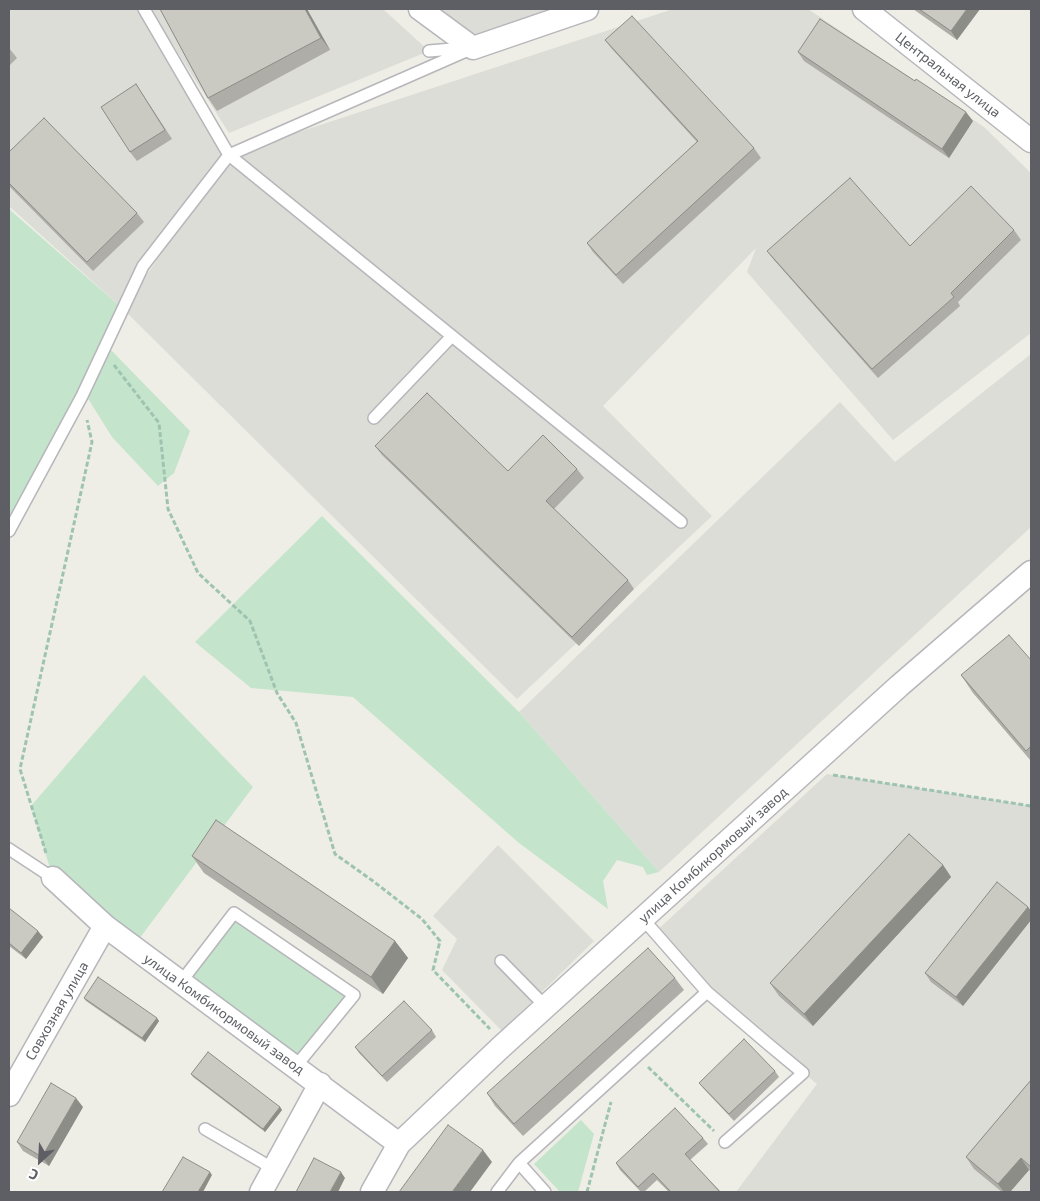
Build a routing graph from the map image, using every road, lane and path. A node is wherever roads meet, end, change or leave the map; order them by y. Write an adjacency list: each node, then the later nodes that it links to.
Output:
1 (144, 9): 8 (lane)
2 (420, 9): 5 (street)
3 (588, 9): 5 (street)
4 (864, 9): 7 (street, Центральная улица)
5 (473, 48): 6 (lane); 8 (lane)
6 (429, 51)
7 (1031, 141)
8 (229, 155): 9 (lane); 10 (lane)
9 (452, 336): 12 (lane); 13 (lane)
10 (103, 351): 11 (lane); 26 (path)
11 (82, 396): 14 (lane); 19 (path)
12 (374, 418)
13 (681, 522)
14 (9, 530)
15 (1031, 572): 20 (street, улица Комбикормовый завод)
16 (827, 774): 17 (path)
17 (1031, 806)
18 (9, 849): 19 (lane)
19 (53, 878): 21 (street, улица Комбикормовый завод)
20 (642, 919): 24 (lane); 25 (street, улица Комбикормовый завод)
21 (105, 926): 23 (street, улица Комбикормовый завод); 31 (street, Совхозная улица)
22 (501, 962): 25 (lane)
23 (181, 982): 28 (street, улица Комбикормовый завод); 28 (lane)
24 (707, 992): 27 (lane); 33 (lane)
25 (546, 1006): 26 (street, улица Комбикормовый завод)
26 (504, 1045): 34 (street, улица Комбикормовый завод)
27 (637, 1056): 29 (lane); 33 (path)
28 (296, 1066): 30 (street, улица Комбикормовый завод)
29 (619, 1072): 35 (lane); 41 (path)
30 (320, 1084): 34 (street, улица Комбикормовый завод); 36 (street)
31 (9, 1095)
32 (205, 1129): 36 (lane)
33 (725, 1142)
34 (399, 1144): 38 (street, улица Комбикормовый завод)
35 (519, 1163): 39 (lane); 40 (lane)
36 (274, 1169): 37 (street)
37 (261, 1192)
38 (372, 1192)
39 (497, 1192)
40 (545, 1192)
41 (587, 1192)

